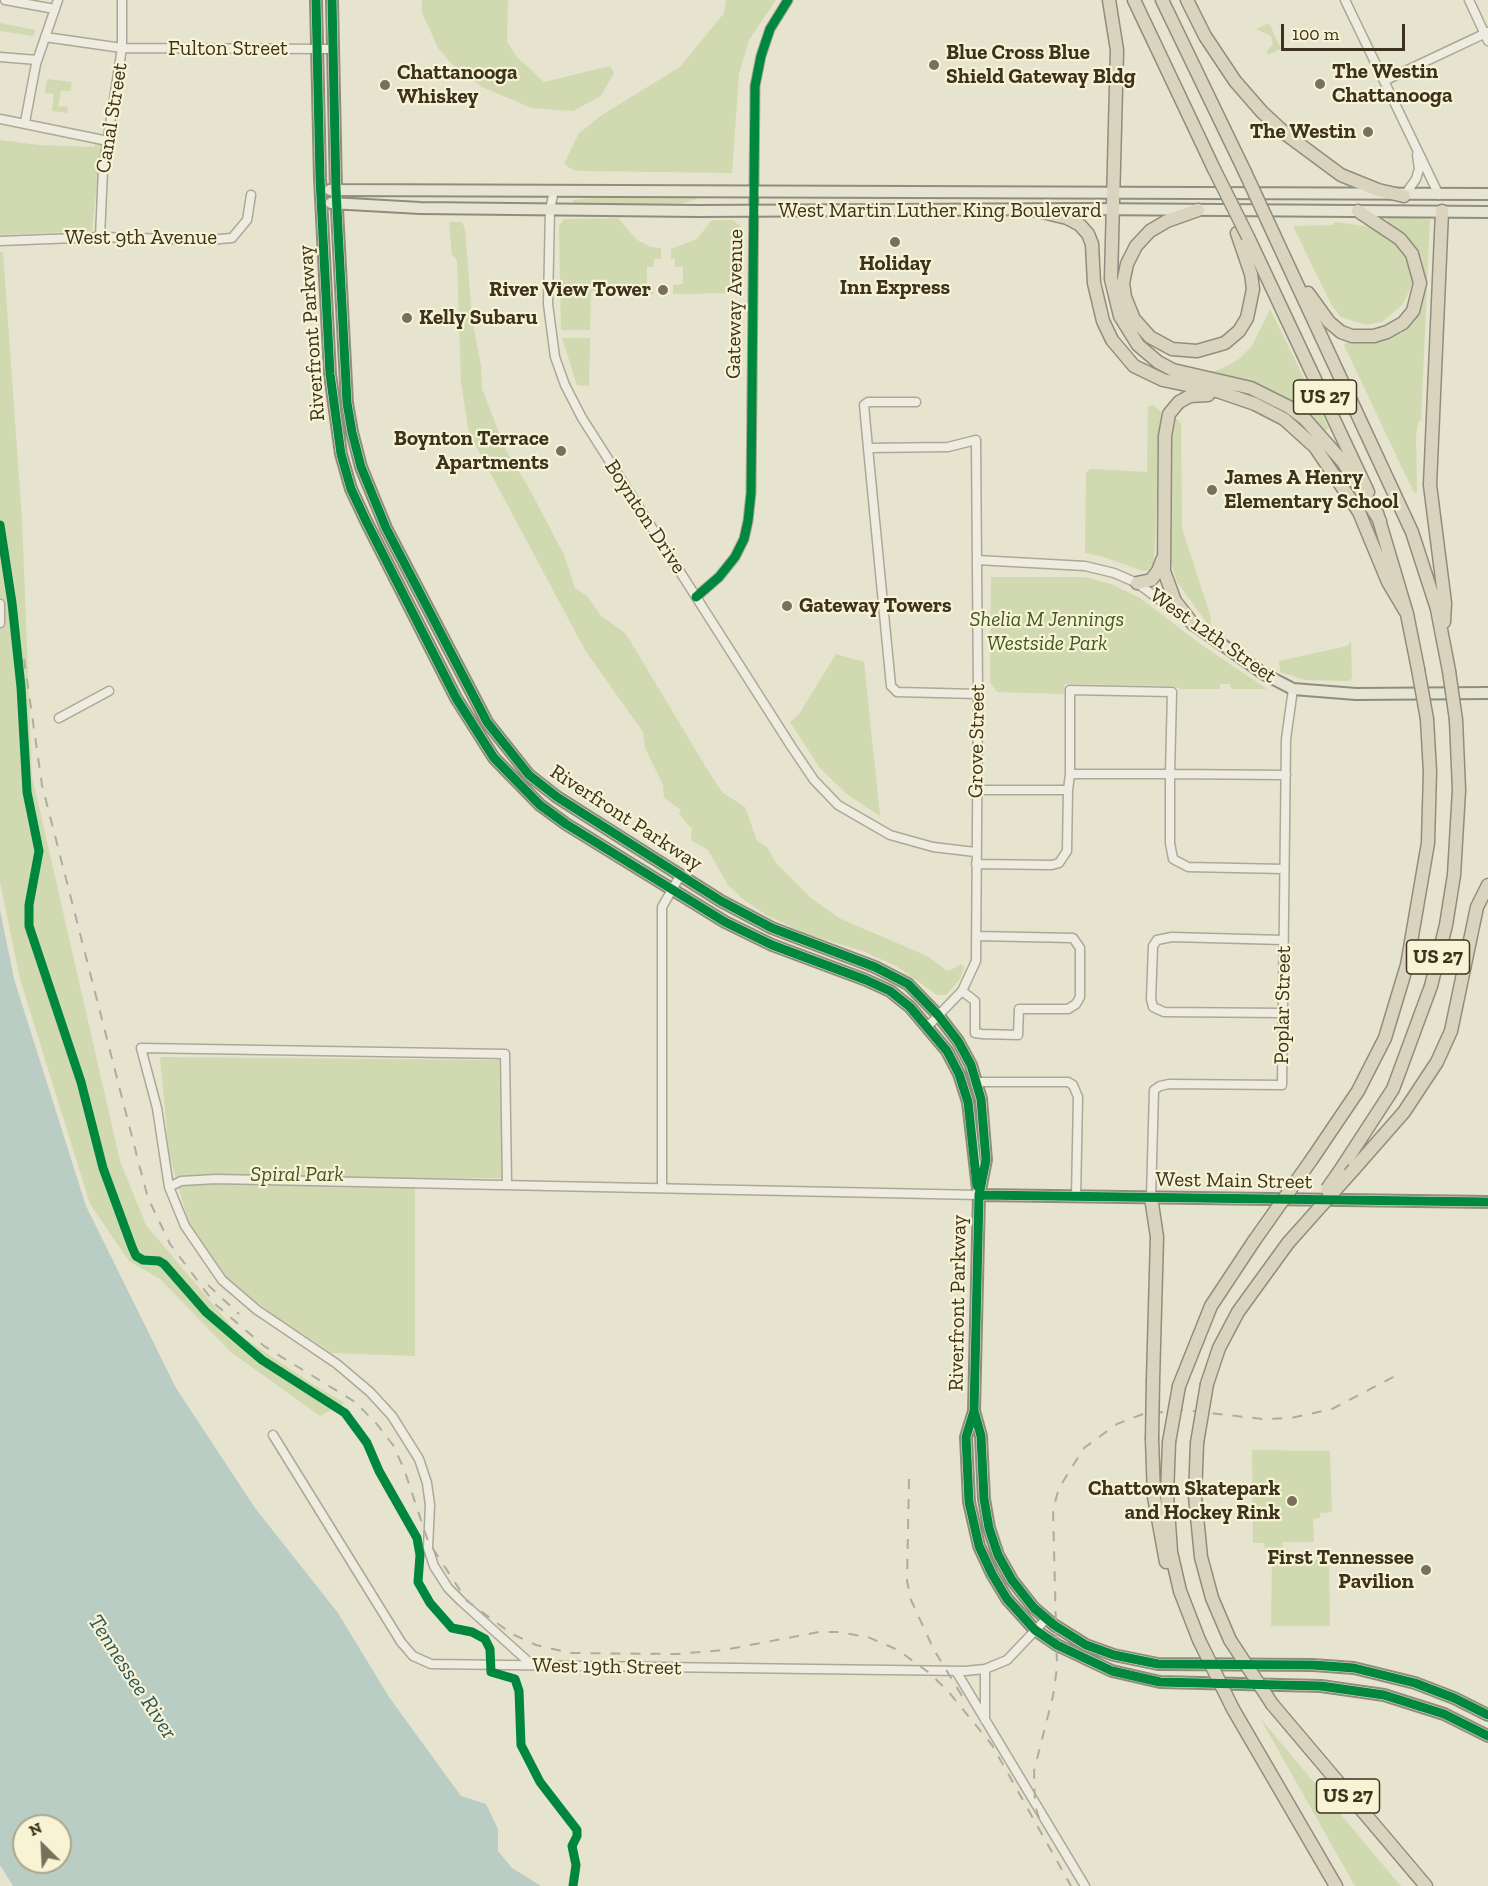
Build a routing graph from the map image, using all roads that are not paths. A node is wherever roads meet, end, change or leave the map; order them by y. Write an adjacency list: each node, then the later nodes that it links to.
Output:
1 (6, 0): 13 (street)
2 (58, 0): 13 (street)
3 (122, 0): 16 (street, Canal Street)
4 (316, 0): 17 (main road, Riverfront Parkway)
5 (332, 0): 18 (main road, Riverfront Parkway)
6 (788, 0): 28 (street, Gateway Avenue)
7 (1109, 0): 29 (highway)
8 (1134, 0): 44 (highway, US 27, bridge)
9 (1162, 0): 46 (highway, US 27, bridge)
10 (1187, 0): 34 (highway)
11 (1345, 0): 21 (street)
12 (1469, 0): 14 (street)
13 (55, 9): 15 (street)
14 (1487, 35): 21 (street)
15 (45, 37): 16 (street, Fulton Street); 20 (street)
16 (122, 48): 17 (street, Fulton Street); 24 (street, Canal Street)
17 (317, 49): 18 (street, Fulton Street); 33 (main road, Riverfront Parkway)
18 (333, 49): 26 (main road, Riverfront Parkway)
19 (0, 57): 20 (street)
20 (37, 60): 23 (street)
21 (1384, 81): 25 (street)
22 (0, 119): 23 (street)
23 (25, 122): 24 (street)
24 (108, 141): 45 (street, Canal Street)
25 (1416, 149): 32 (street); 34 (street)
26 (336, 190): 27 (main road, West Martin Luther King Boulevard); 33 (main road, West Martin Luther King Boulevard); 35 (main road, Riverfront Parkway)
27 (554, 191): 28 (main road, West Martin Luther King Boulevard); 36 (street, Boynton Drive)
28 (754, 191): 29 (main road, West Martin Luther King Boulevard); 42 (street, Gateway Avenue)
29 (1113, 193): 34 (main road, West Martin Luther King Boulevard); 37 (highway)
30 (1488, 194): 32 (main road, West Martin Luther King Boulevard)
31 (251, 195): 45 (street, West 9th Avenue)
32 (1439, 195): 34 (main road, West Martin Luther King Boulevard)
33 (321, 196): 35 (main road, West Martin Luther King Boulevard); 51 (main road, Riverfront Parkway)
34 (1404, 196)
35 (337, 205): 36 (main road, West Martin Luther King Boulevard); 50 (main road, Riverfront Parkway)
36 (550, 209): 42 (main road, West Martin Luther King Boulevard); 57 (street, Boynton Drive)
37 (1112, 209): 38 (main road, West Martin Luther King Boulevard); 39 (main road, West Martin Luther King Boulevard); 53 (highway)
38 (1034, 210): 42 (main road, West Martin Luther King Boulevard); 49 (highway)
39 (1198, 210): 40 (main road, West Martin Luther King Boulevard); 44 (highway)
40 (1358, 211): 41 (main road, West Martin Luther King Boulevard); 46 (highway)
41 (1442, 211): 43 (main road, West Martin Luther King Boulevard); 62 (highway)
42 (754, 212): 57 (street, Gateway Avenue)
43 (1488, 212)
44 (1242, 235): 53 (highway, US 27)
45 (100, 237): 47 (street, West 9th Avenue)
46 (1275, 237): 62 (highway, US 27)
47 (0, 241)
48 (916, 402): 52 (street)
49 (1255, 404): 54 (highway); 59 (highway)
50 (352, 432): 51 (street); 76 (main road, Riverfront Parkway)
51 (338, 434): 78 (main road, Riverfront Parkway)
52 (868, 448): 55 (street, Grove Street); 66 (street)
53 (1380, 521): 59 (highway, US 27)
54 (1164, 555): 56 (highway); 61 (highway)
55 (977, 560): 56 (street, West 12th Street); 66 (street, Grove Street)
56 (1137, 583): 61 (street, West 12th Street)
57 (696, 597): 73 (street, Boynton Drive)
58 (0, 604): 60 (street)
59 (1407, 614): 96 (highway, US 27, bridge)
60 (0, 623)
61 (1193, 624): 63 (main road, West 12th Street)
62 (1443, 635): 93 (highway, US 27, bridge)
63 (1293, 689): 65 (main road, West 12th Street); 70 (street, Poplar Street)
64 (109, 691): 67 (street)
65 (1488, 693)
66 (978, 694): 71 (street, Grove Street)
67 (59, 718)
68 (1070, 774): 69 (street); 69 (street); 72 (street)
69 (1170, 774): 70 (street); 75 (street)
70 (1286, 775): 75 (street, Poplar Street)
71 (976, 790): 72 (street); 73 (street, Grove Street)
72 (1068, 790): 74 (street)
73 (975, 852): 74 (street, Grove Street)
74 (976, 864): 79 (street, Grove Street)
75 (1284, 869): 80 (street, Poplar Street)
76 (680, 876): 78 (street); 83 (main road, Riverfront Parkway)
77 (1488, 885): 93 (highway, bridge)
78 (672, 889): 84 (main road, Riverfront Parkway); 88 (street)
79 (976, 936): 81 (street, Grove Street); 81 (street)
80 (1283, 940): 82 (street, Poplar Street); 82 (street)
81 (962, 990): 83 (street, Grove Street)
82 (1282, 1013): 91 (street, Poplar Street)
83 (938, 1015): 84 (street, Grove Street); 85 (main road, Riverfront Parkway)
84 (928, 1025): 89 (main road, Riverfront Parkway)
85 (976, 1082): 89 (main road, Riverfront Parkway); 90 (street)
86 (507, 1184): 87 (street); 87 (street); 88 (street)
87 (169, 1187): 99 (street)
88 (662, 1188): 89 (street)
89 (979, 1195): 90 (main road, West Main Street); 94 (main road, Riverfront Parkway)
90 (1076, 1197): 91 (main road, West Main Street)
91 (1151, 1197): 92 (main road, West Main Street); 96 (highway, bridge)
92 (1488, 1202)
93 (1288, 1243): 107 (highway, US 27, bridge)
94 (974, 1411): 97 (main road, Riverfront Parkway); 98 (main road, Riverfront Parkway)
95 (273, 1436): 99 (street, West 19th Street)
96 (1188, 1611): 106 (highway, US 27, bridge)
97 (1046, 1619): 98 (street, West 19th Street); 102 (main road, Riverfront Parkway)
98 (1035, 1630): 100 (street, West 19th Street); 104 (main road, Riverfront Parkway)
99 (532, 1665): 101 (street, West 19th Street)
100 (985, 1669): 101 (street, West 19th Street); 103 (street)
101 (956, 1671): 103 (street)
102 (1488, 1715)
103 (985, 1720): 105 (street)
104 (1488, 1736)
105 (1085, 1886)
106 (1334, 1886)
107 (1426, 1886)

